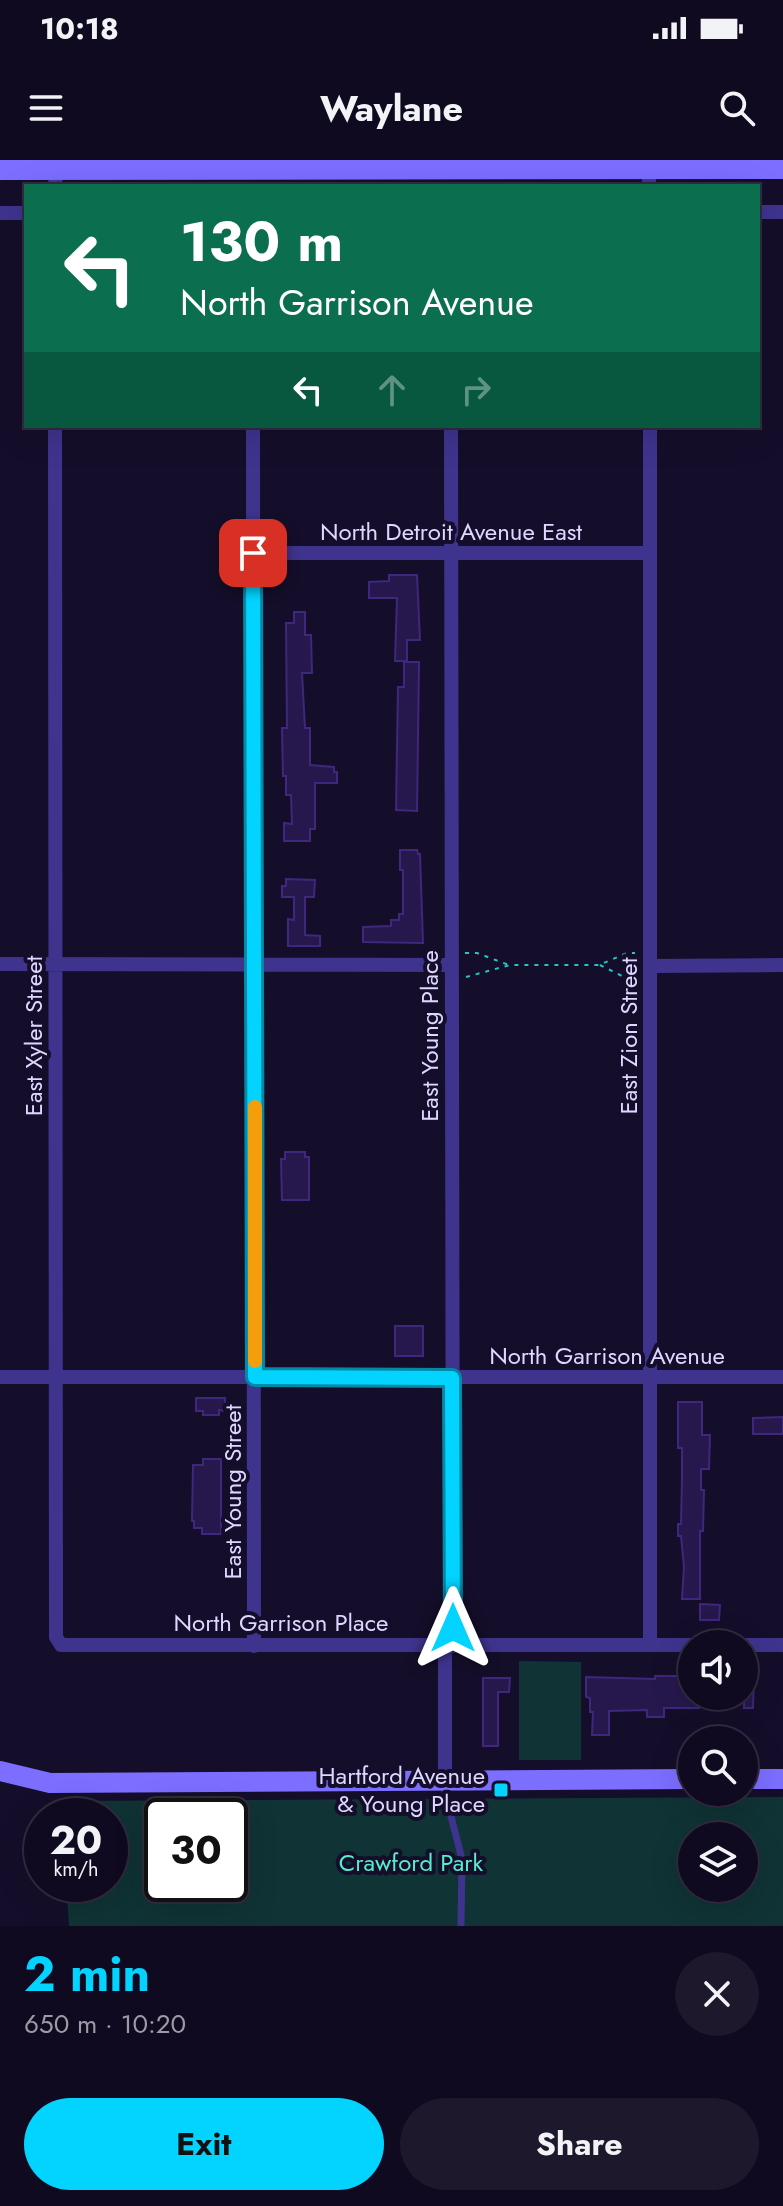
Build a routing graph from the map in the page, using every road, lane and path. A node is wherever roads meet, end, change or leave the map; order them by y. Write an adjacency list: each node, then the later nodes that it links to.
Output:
1 (146, 165): 4 (main road); 5 (main road)
2 (783, 169): 4 (main road)
3 (0, 170): 5 (main road)
4 (649, 172)
5 (56, 178)
6 (760, 212): 7 (street)
7 (783, 212)
8 (0, 213): 9 (street)
9 (24, 213)
10 (55, 428): 20 (street, East Xyler Street)
11 (253, 428): 14 (street, East Young Street)
12 (451, 428): 16 (street, East Young Place)
13 (650, 428): 15 (street, East Zion Street)
14 (253, 553): 16 (street, North Detroit Avenue East); 25 (street, East Young Street)
15 (650, 553): 16 (street, North Detroit Avenue East); 26 (street, East Zion Street)
16 (452, 555): 21 (street, East Young Place)
17 (477, 953): 22 (path)
18 (627, 953): 23 (path)
19 (0, 964): 20 (street)
20 (56, 965): 25 (street); 30 (street, East Xyler Street)
21 (452, 965): 25 (street); 34 (street, East Young Place)
22 (510, 965): 23 (path); 27 (path)
23 (599, 965): 28 (path)
24 (783, 965): 26 (street)
25 (254, 966): 31 (street, East Young Street)
26 (651, 966): 32 (street, East Zion Street)
27 (473, 977)
28 (624, 977)
29 (0, 1377): 30 (street, North Garrison Avenue)
30 (54, 1377): 31 (street, North Garrison Avenue); 35 (street, East Xyler Street)
31 (255, 1377): 34 (street, North Garrison Avenue); 40 (street, East Young Street)
32 (650, 1377): 33 (street, North Garrison Avenue); 34 (street, North Garrison Avenue); 36 (street, East Zion Street)
33 (783, 1377)
34 (452, 1378): 41 (street, East Young Place)
35 (61, 1645): 40 (street, North Garrison Place)
36 (650, 1645): 37 (street, North Garrison Place); 41 (street, North Garrison Place)
37 (678, 1645)
38 (758, 1645): 39 (street)
39 (783, 1645)
40 (254, 1646): 41 (street, North Garrison Place)
41 (449, 1646): 43 (street, East Young Place)
42 (0, 1771): 43 (main road)
43 (445, 1779): 44 (main road); 47 (lane)
44 (678, 1779)
45 (758, 1779): 46 (main road)
46 (783, 1779)
47 (461, 1926)

